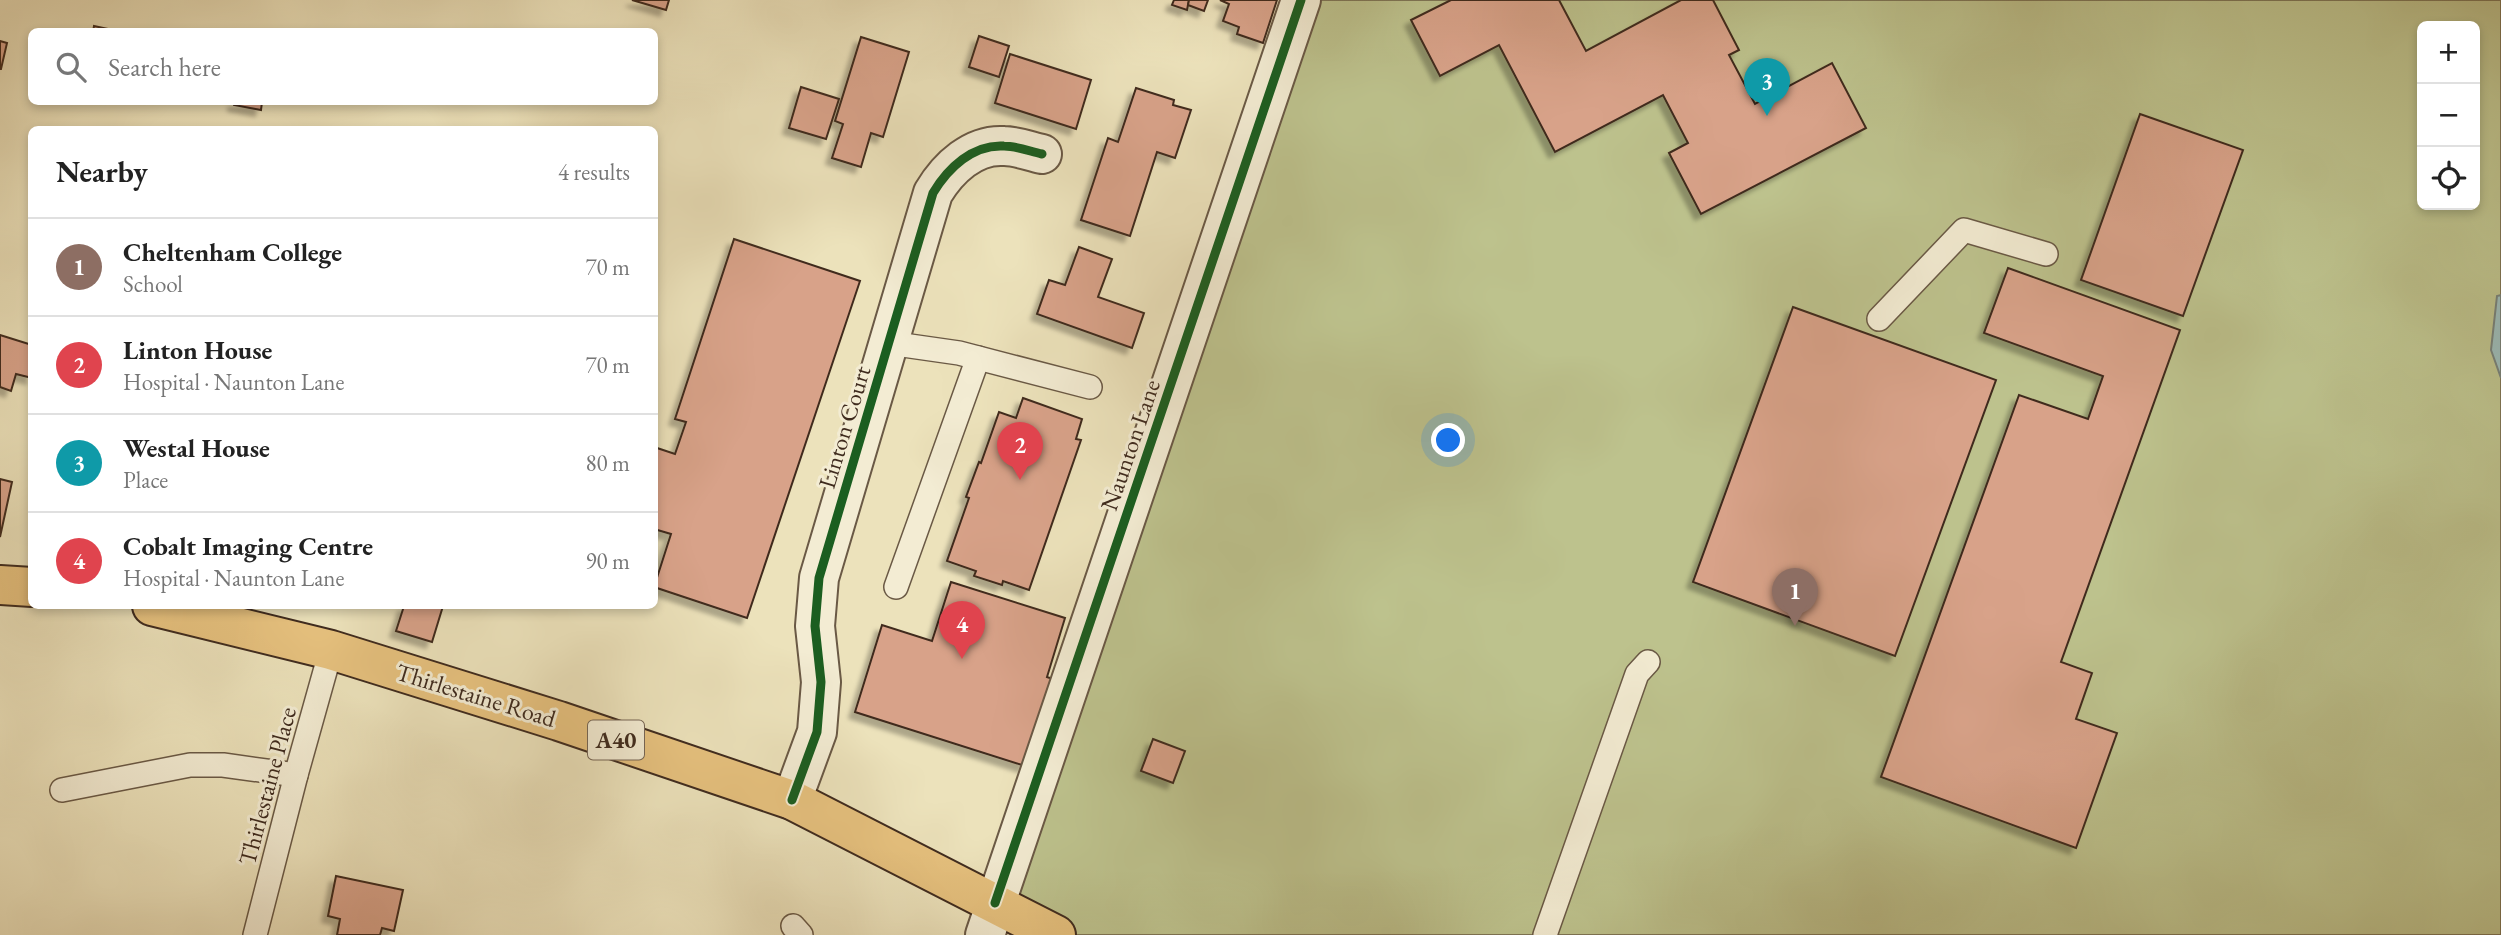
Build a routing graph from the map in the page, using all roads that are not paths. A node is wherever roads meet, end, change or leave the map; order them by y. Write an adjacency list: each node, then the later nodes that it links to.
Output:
1 (1301, 0): 17 (street, Naunton Lane)
2 (1042, 154): 5 (street, Linton Court)
3 (2046, 254): 4 (lane)
4 (1880, 319)
5 (889, 343): 6 (lane); 16 (street, Linton Court)
6 (978, 358): 7 (lane); 10 (lane)
7 (1090, 387)
8 (0, 586): 9 (highway)
9 (28, 587)
10 (897, 587)
11 (164, 609): 12 (highway, Thirlestaine Road / A40)
12 (331, 650): 14 (lane, Thirlestaine Place); 16 (highway, Thirlestaine Road / A40)
13 (1648, 662): 20 (lane)
14 (296, 775): 15 (lane); 18 (lane, Thirlestaine Place)
15 (62, 790)
16 (792, 800): 17 (highway, Thirlestaine Road / A40)
17 (990, 919): 19 (highway, Thirlestaine Road / A40)
18 (255, 935)
19 (1056, 935)
20 (1545, 935)

